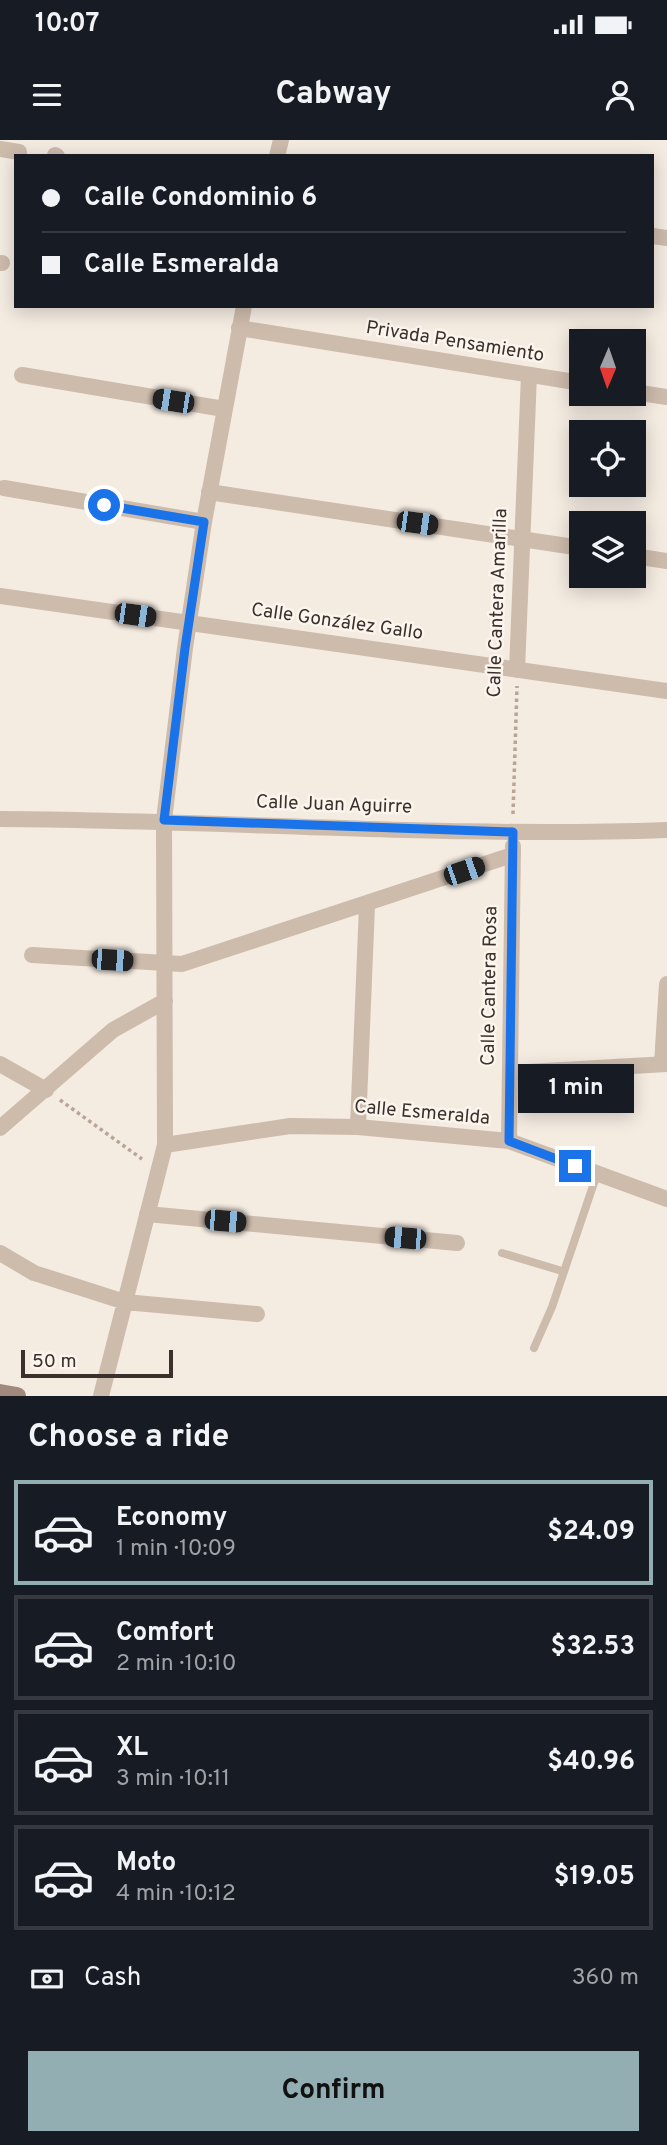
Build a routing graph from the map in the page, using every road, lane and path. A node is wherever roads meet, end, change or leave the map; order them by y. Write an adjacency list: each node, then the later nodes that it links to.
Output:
1 (0, 149): 2 (street)
2 (19, 152)
3 (244, 308): 4 (street)
4 (239, 328): 6 (street, Privada Pensamiento); 10 (street)
5 (22, 375): 10 (street)
6 (529, 375): 7 (street, Privada Pensamiento); 14 (street, Calle Cantera Amarilla)
7 (569, 381)
8 (646, 394): 9 (street)
9 (667, 397)
10 (224, 409): 12 (street)
11 (4, 488): 13 (street)
12 (209, 492): 13 (street); 14 (street)
13 (204, 522): 19 (street)
14 (521, 539): 15 (street); 20 (street, Calle Cantera Amarilla)
15 (569, 546)
16 (646, 558): 17 (street)
17 (667, 561)
18 (0, 596): 19 (street, Calle González Gallo)
19 (189, 622): 20 (street, Calle González Gallo); 23 (street)
20 (517, 670): 21 (street, Calle González Gallo); 25 (path, Calle Cantera Amarilla)
21 (667, 691)
22 (0, 819): 23 (street, Calle Juan Aguirre)
23 (164, 820): 25 (street, Calle Juan Aguirre); 29 (street)
24 (667, 830): 25 (street, Calle Juan Aguirre)
25 (513, 832): 26 (street, Calle Cantera Rosa)
26 (513, 855): 27 (street); 34 (street, Calle Cantera Rosa)
27 (367, 905): 29 (street); 36 (street)
28 (32, 956): 29 (street)
29 (165, 964): 31 (street)
30 (667, 984): 33 (street)
31 (165, 1001): 35 (street); 39 (street)
32 (0, 1064): 35 (street)
33 (664, 1064): 34 (street)
34 (510, 1073): 38 (street, Calle Cantera Rosa)
35 (46, 1090): 37 (street); 40 (path)
36 (358, 1127): 38 (street, Calle Esmeralda); 39 (street, Calle Esmeralda)
37 (0, 1128)
38 (509, 1141): 41 (street, Calle Esmeralda)
39 (165, 1145): 40 (street)
40 (158, 1170): 43 (street)
41 (597, 1174): 42 (street, Calle Esmeralda); 47 (lane)
42 (667, 1199)
43 (147, 1214): 44 (street); 48 (street)
44 (457, 1243)
45 (0, 1253): 48 (street)
46 (502, 1253): 47 (lane)
47 (562, 1271): 50 (lane)
48 (125, 1303): 49 (street); 53 (street)
49 (257, 1314)
50 (534, 1348)
51 (0, 1393): 52 (main road)
52 (18, 1396)
53 (101, 1396)

